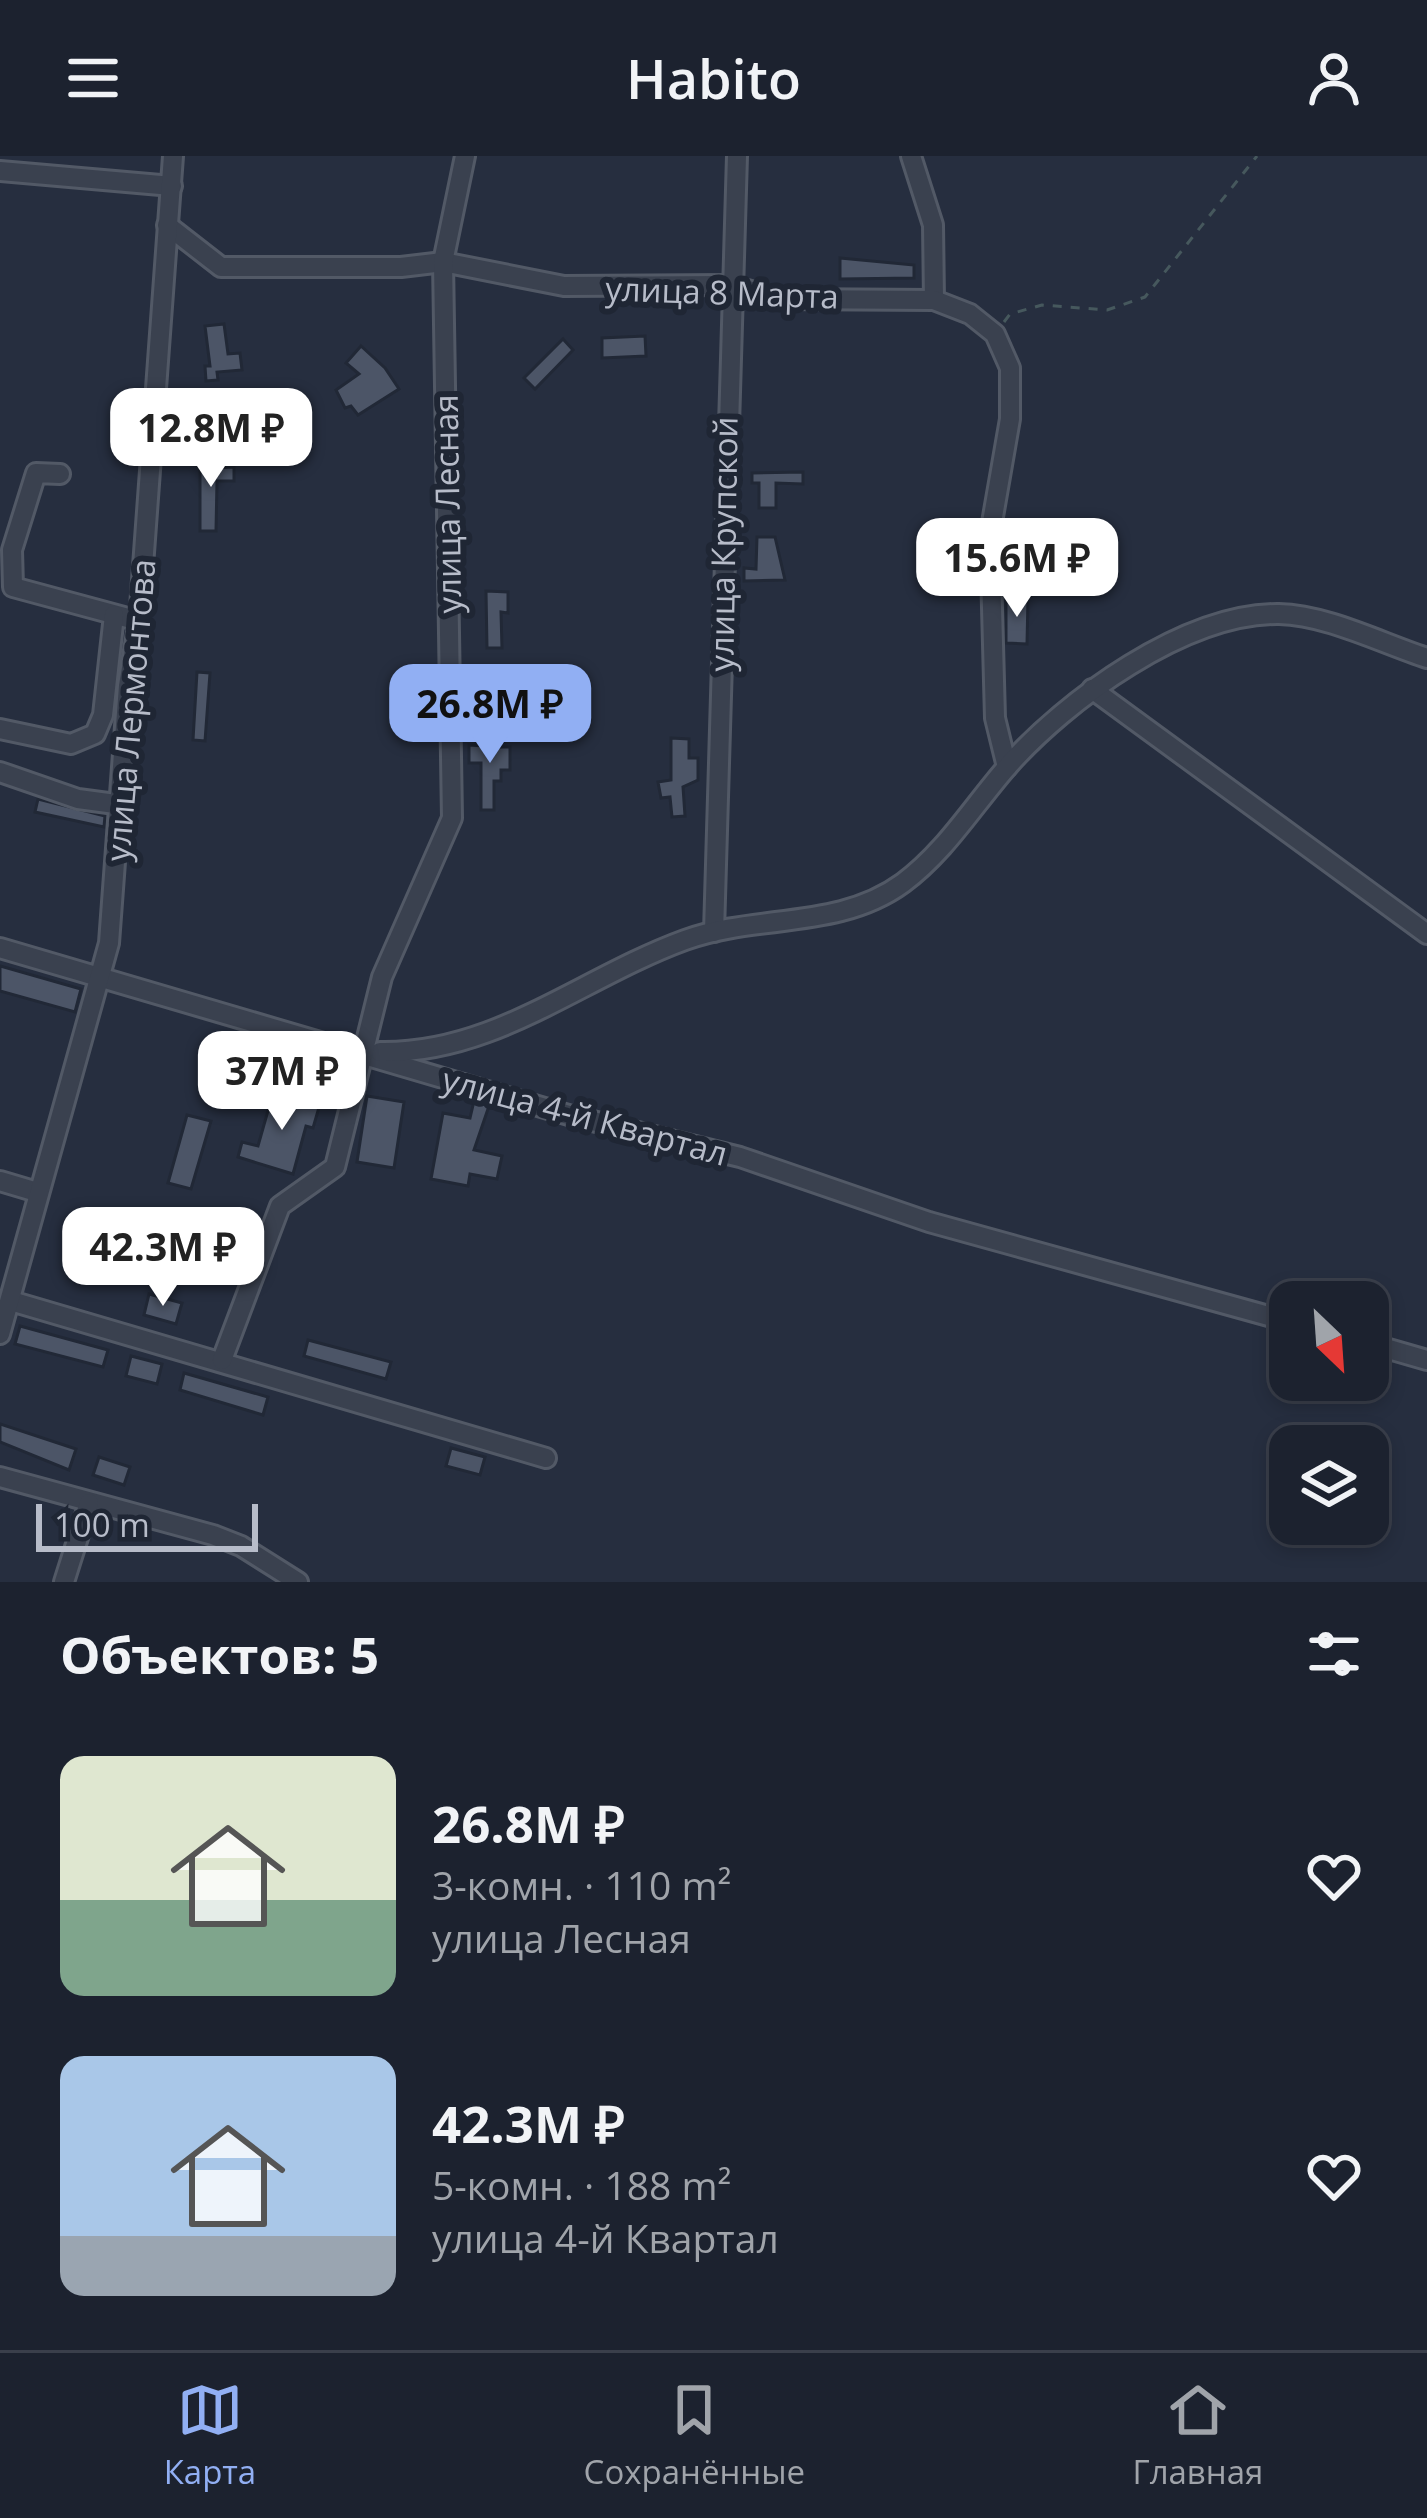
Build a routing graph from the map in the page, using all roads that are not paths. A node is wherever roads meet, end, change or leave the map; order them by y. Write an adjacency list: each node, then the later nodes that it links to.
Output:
1 (173, 156): 6 (street, улица Лермонтова)
2 (465, 156): 8 (street, улица Лесная)
3 (737, 156): 9 (street, улица Крупской)
4 (911, 156): 10 (street)
5 (0, 171): 6 (street)
6 (172, 186): 7 (street, улица Лермонтова)
7 (167, 225): 8 (street, улица 8 Марта); 13 (street, улица Лермонтова)
8 (443, 262): 9 (street, улица 8 Марта); 24 (street, улица Лесная)
9 (730, 285): 10 (street, улица 8 Марта); 20 (street, улица Крупской)
10 (934, 300): 17 (street, улица 8 Марта)
11 (60, 474): 12 (street)
12 (113, 615): 13 (street); 16 (street)
13 (139, 621): 19 (street, улица Лермонтова)
14 (1427, 658): 15 (street)
15 (1092, 689): 17 (street); 21 (street)
16 (0, 729)
17 (1007, 767): 20 (street)
18 (0, 772): 19 (street)
19 (123, 805): 23 (street, улица Лермонтова)
20 (714, 932): 24 (street)
21 (1427, 934)
22 (0, 948): 23 (street, улица 4-й Квартал)
23 (101, 976): 24 (street, улица 4-й Квартал); 26 (street)
24 (363, 1052): 28 (street, улица 4-й Квартал); 31 (street, улица Лесная)
25 (0, 1181): 26 (street)
26 (37, 1192): 27 (street)
27 (11, 1301): 29 (street); 31 (street)
28 (1269, 1316)
29 (0, 1334)
30 (1389, 1349): 32 (street)
31 (221, 1360): 33 (street)
32 (1427, 1360)
33 (546, 1458)
34 (0, 1477): 35 (street)
35 (88, 1503): 36 (street); 37 (street)
36 (64, 1582)
37 (298, 1582)

